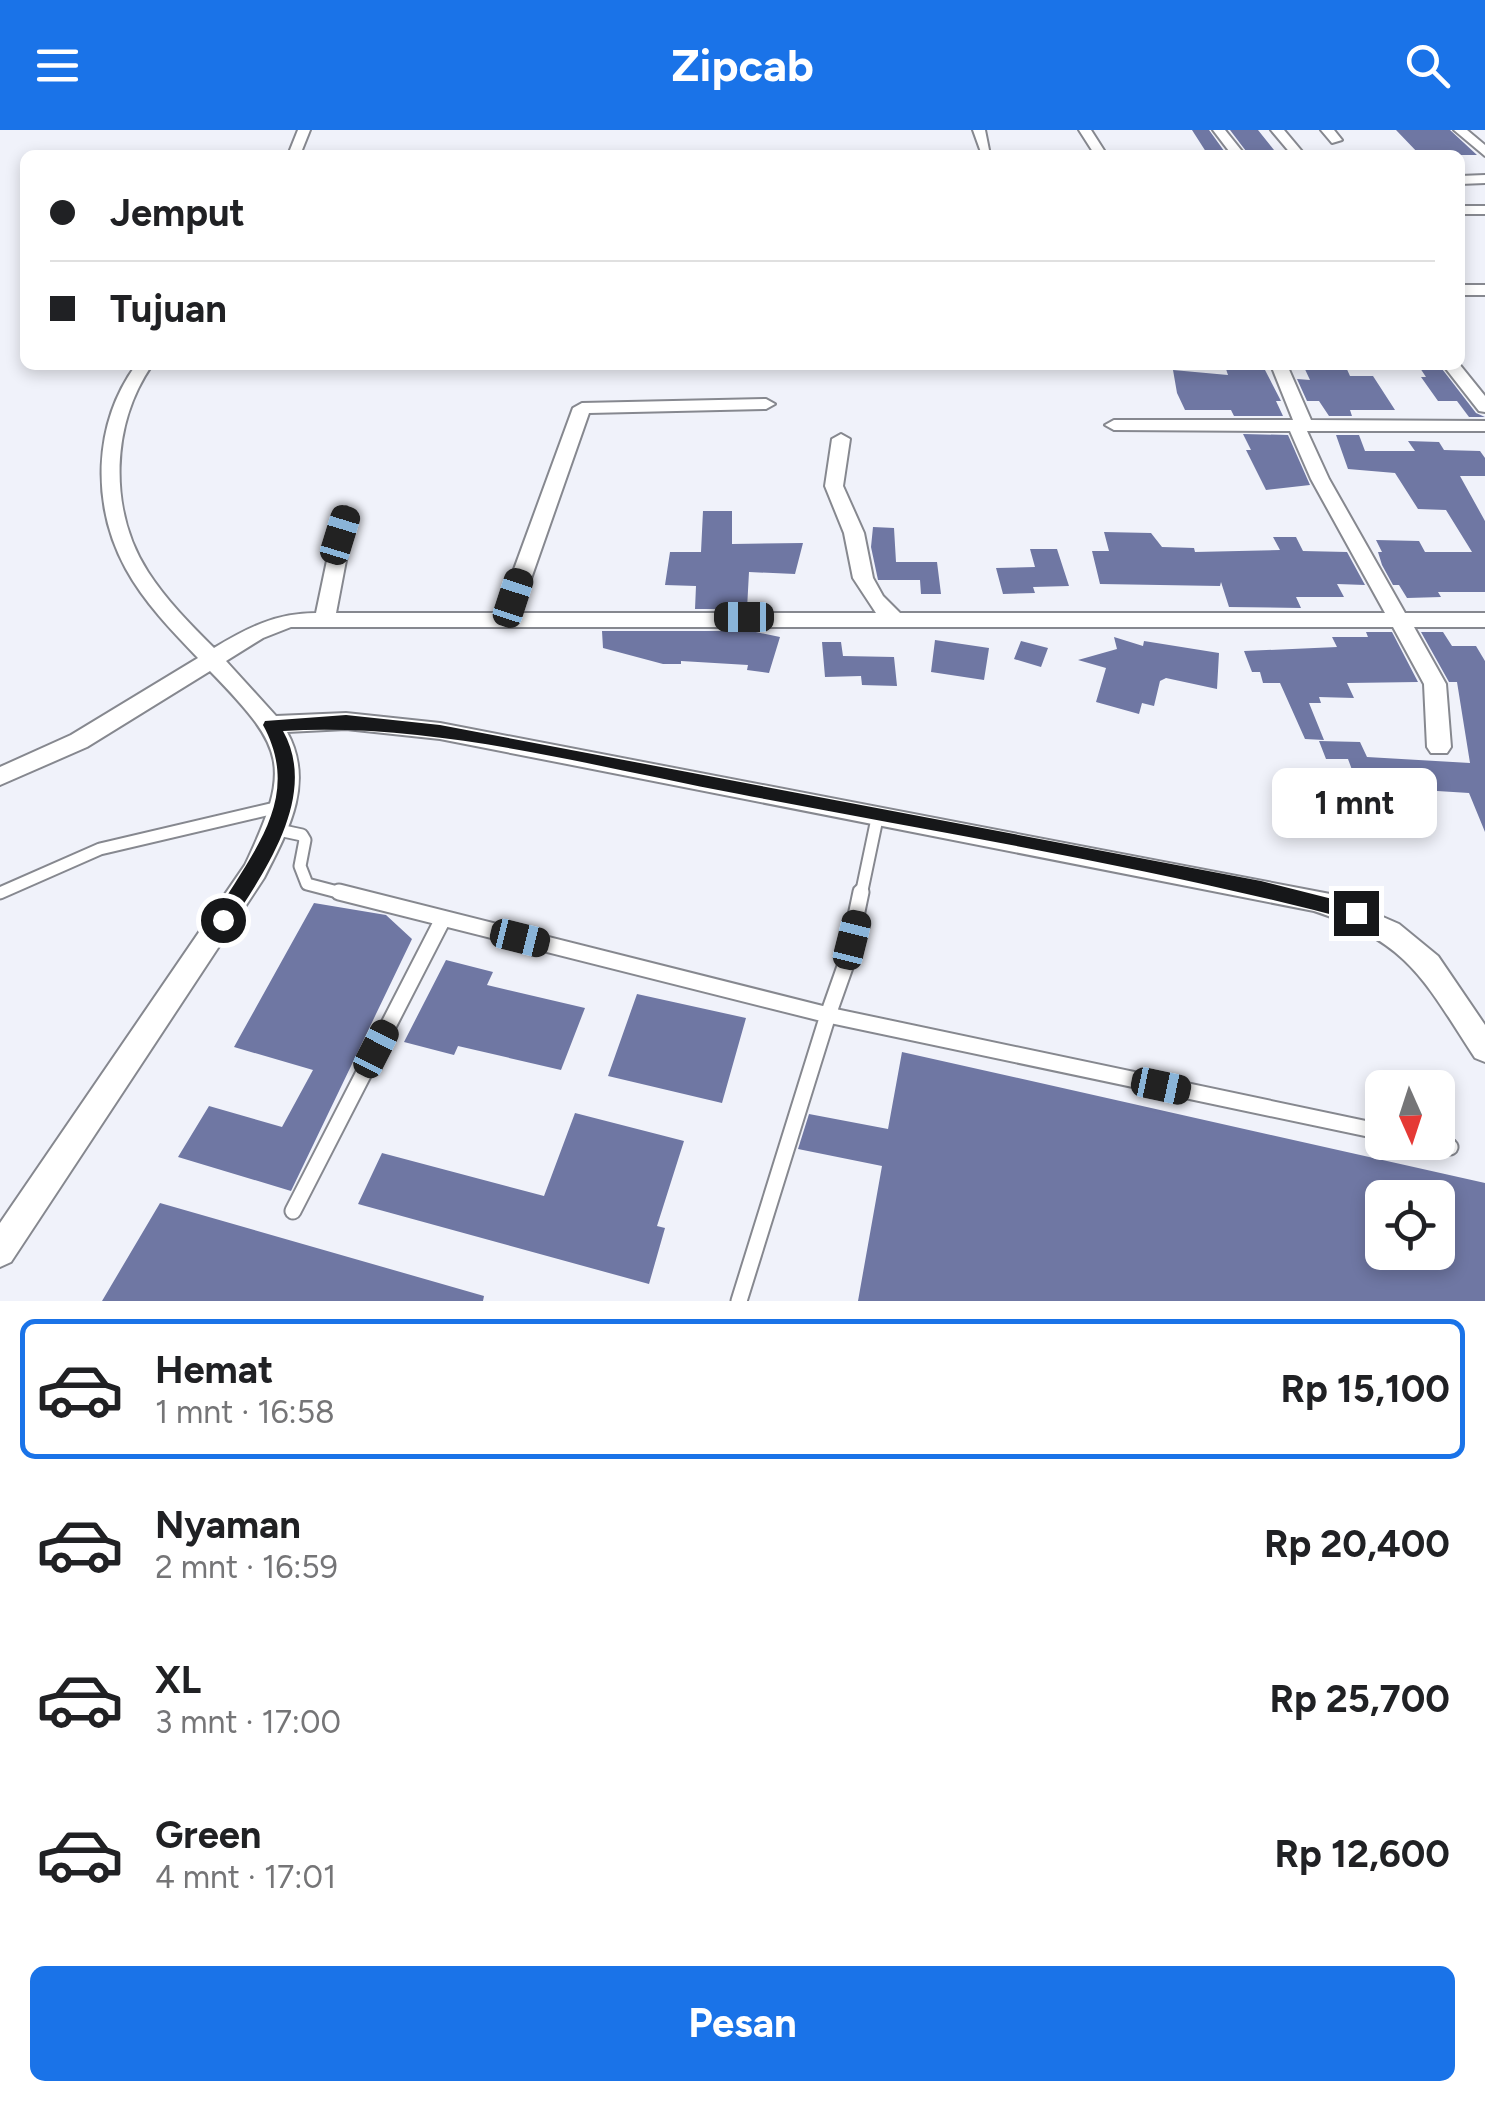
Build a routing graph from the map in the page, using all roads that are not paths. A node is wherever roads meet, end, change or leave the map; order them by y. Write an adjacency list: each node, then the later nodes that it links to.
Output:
1 (285, 130): 5 (street)
2 (1219, 130): 6 (street)
3 (1277, 130): 7 (street)
4 (1460, 130): 8 (street)
5 (303, 131)
6 (1235, 150)
7 (1295, 150)
8 (1485, 152)
9 (141, 370): 24 (street)
10 (1281, 370): 15 (street)
11 (1456, 370): 13 (street)
12 (766, 404): 21 (street)
13 (1485, 407)
14 (1114, 424): 15 (street)
15 (1300, 425): 16 (street); 22 (street)
16 (1485, 426)
17 (841, 439): 19 (street)
18 (346, 513): 20 (street)
19 (892, 617): 21 (street); 22 (street)
20 (325, 618): 21 (street); 24 (street)
21 (506, 618)
22 (1398, 620): 23 (street); 26 (street)
23 (1485, 620)
24 (215, 658): 25 (street); 27 (street)
25 (271, 725): 28 (street); 29 (street)
26 (1439, 747)
27 (0, 776)
28 (878, 814): 32 (lane); 33 (street)
29 (278, 818): 30 (lane); 31 (lane); 36 (street)
30 (0, 893)
31 (443, 919): 32 (lane); 35 (lane)
32 (828, 1016): 34 (lane); 37 (lane)
33 (1485, 1049)
34 (1365, 1128)
35 (293, 1211)
36 (0, 1251)
37 (739, 1301)

